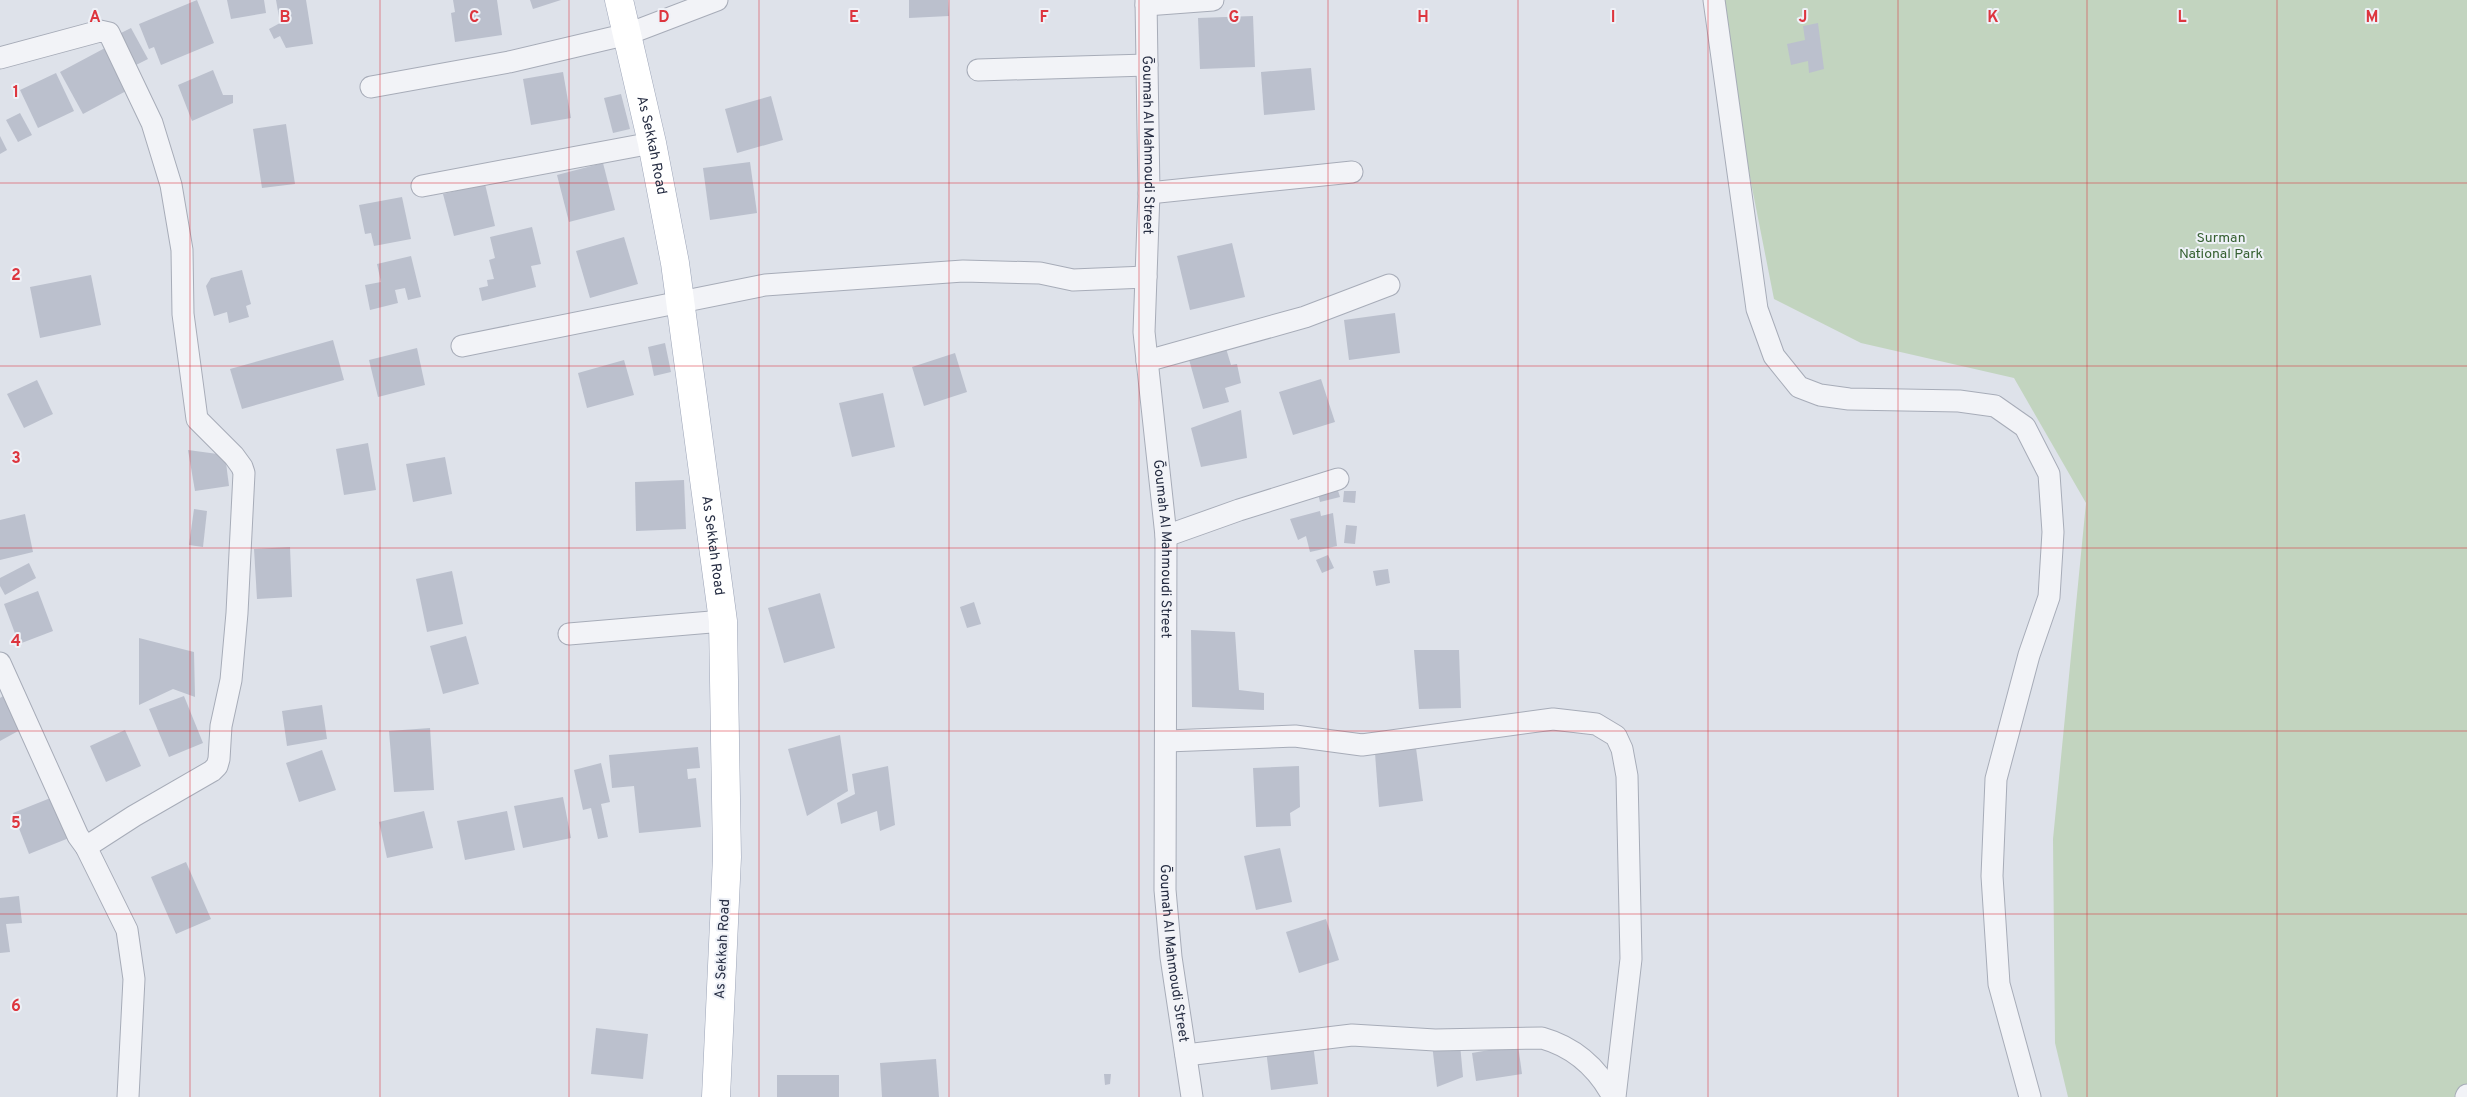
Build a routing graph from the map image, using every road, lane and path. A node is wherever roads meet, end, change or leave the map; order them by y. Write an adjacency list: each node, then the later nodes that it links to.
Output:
1 (619, 0): 6 (main road, As Sekkah Road)
2 (717, 0): 6 (street)
3 (1213, 0): 5 (street)
4 (1714, 0): 32 (street)
5 (1146, 3): 8 (street, Ḡoumah Al Mahmoudi Street)
6 (628, 34): 10 (street); 11 (main road, As Sekkah Road)
7 (0, 58): 26 (street)
8 (1147, 65): 9 (street); 14 (street, Ḡoumah Al Mahmoudi Street)
9 (978, 70)
10 (371, 87)
11 (652, 143): 13 (street); 17 (main road, As Sekkah Road)
12 (1352, 172): 14 (street)
13 (422, 186)
14 (1149, 193): 15 (street, Ḡoumah Al Mahmoudi Street)
15 (1146, 277): 17 (street); 19 (street, Ḡoumah Al Mahmoudi Street)
16 (1389, 286): 19 (street)
17 (680, 300): 18 (street); 22 (main road, As Sekkah Road)
18 (462, 346)
19 (1147, 361): 21 (street, Ḡoumah Al Mahmoudi Street)
20 (1338, 479): 21 (street)
21 (1166, 536): 25 (street, Ḡoumah Al Mahmoudi Street)
22 (723, 621): 23 (street); 29 (main road, As Sekkah Road)
23 (569, 634)
24 (0, 663): 26 (street)
25 (1167, 741): 27 (street, Ḡoumah Al Mahmoudi Street); 31 (street)
26 (86, 847): 28 (street)
27 (1186, 1055): 30 (street, Ḡoumah Al Mahmoudi Street); 31 (street)
28 (128, 1097)
29 (716, 1097)
30 (1192, 1097)
31 (1614, 1097)
32 (2030, 1097)

